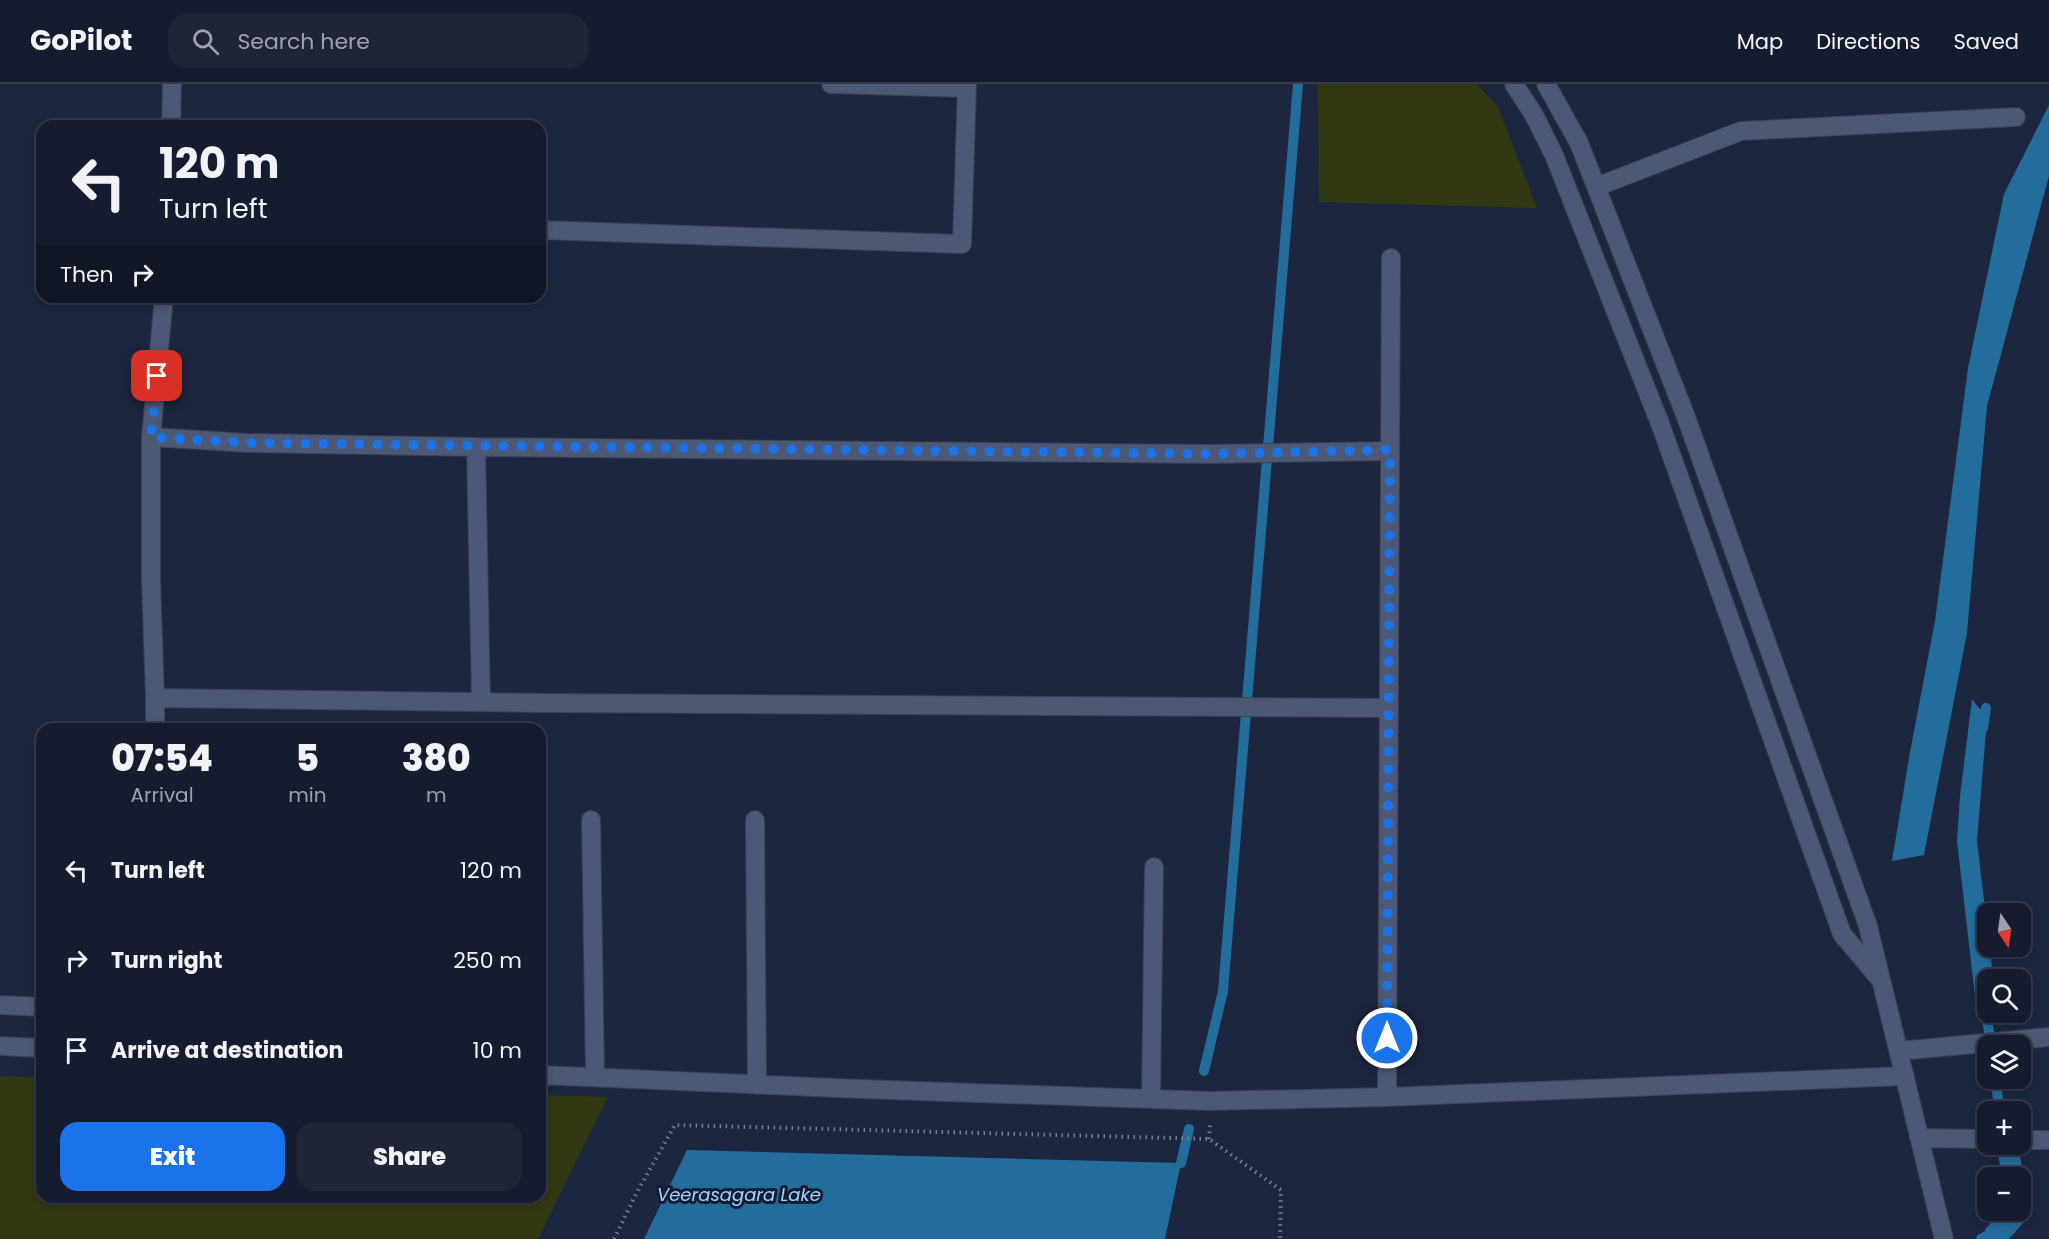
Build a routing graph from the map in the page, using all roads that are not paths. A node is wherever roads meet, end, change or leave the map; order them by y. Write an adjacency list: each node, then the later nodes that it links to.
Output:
1 (172, 84): 7 (street)
2 (831, 84): 5 (street)
3 (1514, 84): 23 (street)
4 (1546, 84): 8 (street)
5 (967, 86): 9 (street)
6 (2016, 117): 8 (street)
7 (171, 120)
8 (1596, 187): 22 (street)
9 (546, 230)
10 (1390, 258): 14 (street)
11 (163, 303): 12 (street)
12 (151, 437): 13 (street); 15 (street)
13 (476, 447): 14 (street); 16 (street)
14 (1390, 450): 17 (street)
15 (155, 698): 16 (street); 18 (street)
16 (481, 702): 17 (street)
17 (1389, 708): 35 (street)
18 (155, 723)
19 (591, 820): 33 (street)
20 (755, 820): 34 (street)
21 (1154, 867): 36 (street)
22 (1868, 926): 23 (street); 24 (street)
23 (1842, 934): 24 (street)
24 (1882, 982): 30 (street)
25 (0, 1005): 26 (street)
26 (36, 1007)
27 (2049, 1036): 30 (street)
28 (0, 1046): 29 (street)
29 (36, 1048)
30 (1899, 1051): 32 (street)
31 (546, 1075): 33 (street)
32 (1905, 1076): 35 (street); 37 (street)
33 (595, 1077): 34 (street)
34 (757, 1084): 36 (street)
35 (1387, 1097): 36 (street)
36 (1151, 1098)
37 (1919, 1138): 38 (street); 41 (street)
38 (1977, 1139)
39 (2031, 1140): 40 (street)
40 (2049, 1140)
41 (1944, 1239)

